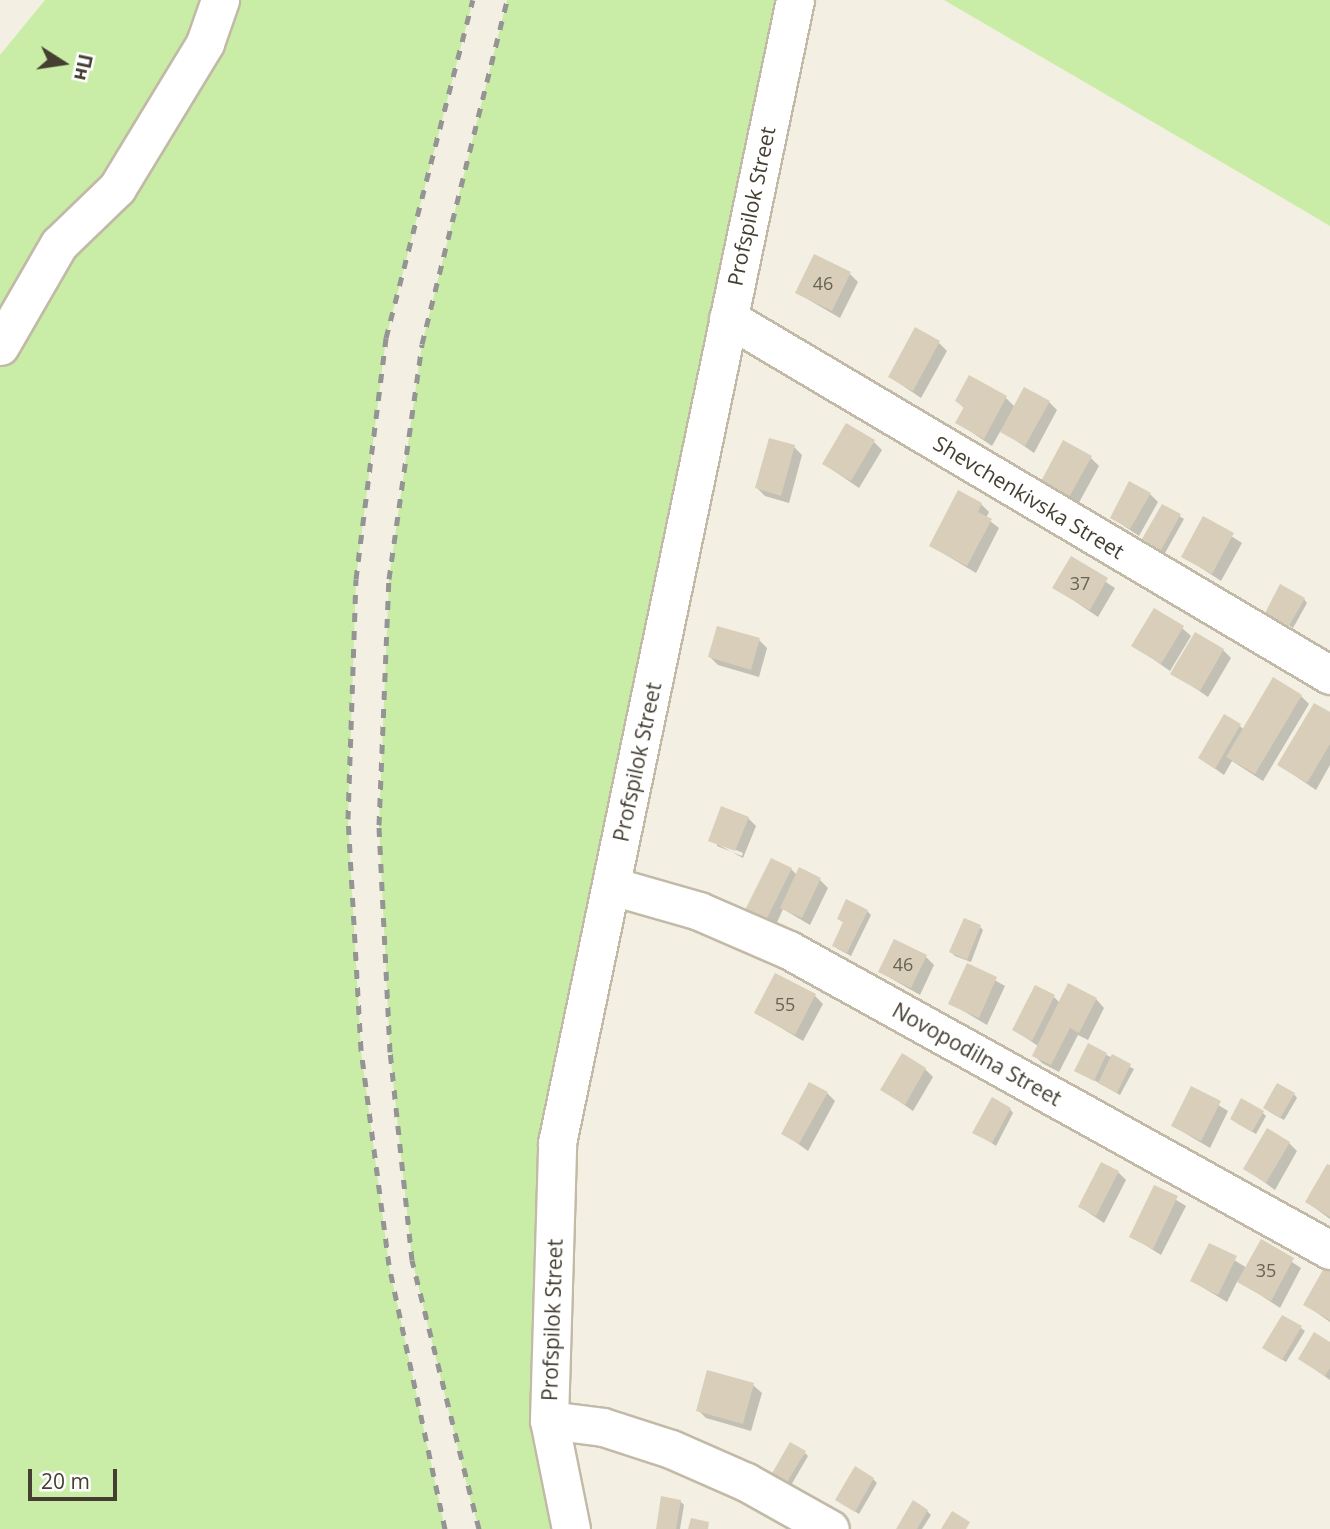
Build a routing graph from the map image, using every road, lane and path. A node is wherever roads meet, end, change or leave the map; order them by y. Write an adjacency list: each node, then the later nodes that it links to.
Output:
1 (220, 0): 4 (street)
2 (795, 0): 3 (street, Profspilok Street)
3 (728, 318): 5 (street, Shevchenkivska Street); 6 (street, Profspilok Street)
4 (0, 346)
5 (1330, 675)
6 (612, 886): 7 (street, Novopodilna Street); 8 (street, Profspilok Street)
7 (1330, 1250)
8 (548, 1420): 9 (street, Profspilok Street); 10 (street)
9 (571, 1529)
10 (830, 1529)

